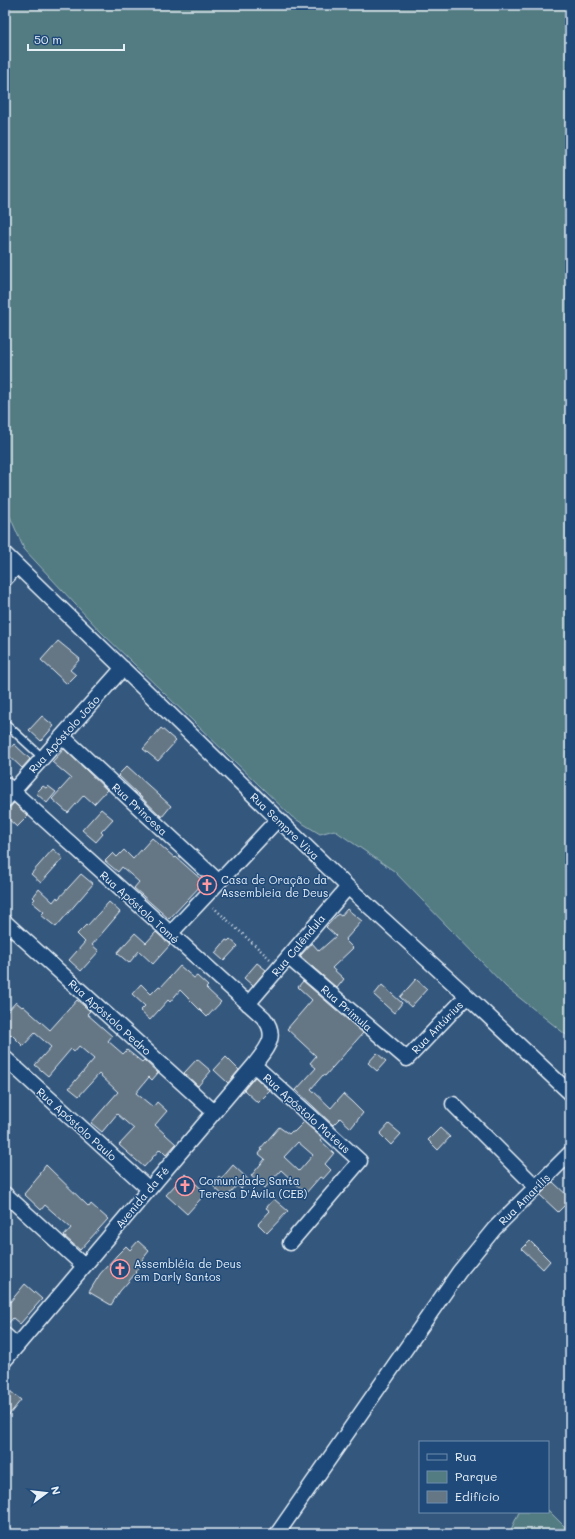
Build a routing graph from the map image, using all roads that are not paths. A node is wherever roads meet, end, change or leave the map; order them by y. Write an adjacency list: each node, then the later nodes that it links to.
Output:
1 (5, 554): 2 (street, Rua Sempre Viva)
2 (17, 566): 3 (street); 4 (street, Rua Sempre Viva)
3 (5, 579)
4 (123, 668): 6 (street, Rua Apóstolo João); 9 (street, Rua Sempre Viva)
5 (5, 723): 7 (lane)
6 (62, 736): 7 (street, Rua Apóstolo João); 10 (street, Rua Princesa)
7 (43, 758): 8 (street, Rua Apóstolo João)
8 (8, 792): 13 (street, Rua Apóstolo Tomé)
9 (278, 819): 10 (street); 11 (street, Rua Sempre Viva)
10 (219, 882): 13 (street)
11 (348, 887): 14 (street, Rua Calêndula); 15 (street, Rua Sempre Viva)
12 (5, 922): 23 (street, Rua Apóstolo Pedro)
13 (170, 934): 16 (street, Rua Apóstolo Tomé)
14 (284, 962): 16 (street, Rua Calêndula); 19 (street, Rua Prímula)
15 (467, 996): 19 (street, Rua Antúrius); 21 (street, Rua Sempre Viva)
16 (248, 1004): 17 (street, Rua Apóstolo Tomé)
17 (271, 1031): 20 (street, Avenida da Fé)
18 (5, 1058): 26 (street, Rua Apóstolo Paulo)
19 (406, 1059)
20 (254, 1065): 23 (street, Avenida da Fé); 28 (street, Rua Apóstolo Mateus)
21 (570, 1093)
22 (452, 1104): 25 (street)
23 (214, 1112): 26 (street, Avenida da Fé)
24 (570, 1153): 25 (street, Rua Amarílis)
25 (536, 1187): 33 (street, Rua Amarílis)
26 (149, 1189): 29 (street, Avenida da Fé)
27 (5, 1194): 29 (street)
28 (290, 1244)
29 (84, 1266): 31 (street, Avenida da Fé)
30 (5, 1334): 31 (street)
31 (17, 1346): 32 (street, Avenida da Fé)
32 (5, 1360)
33 (279, 1533)

